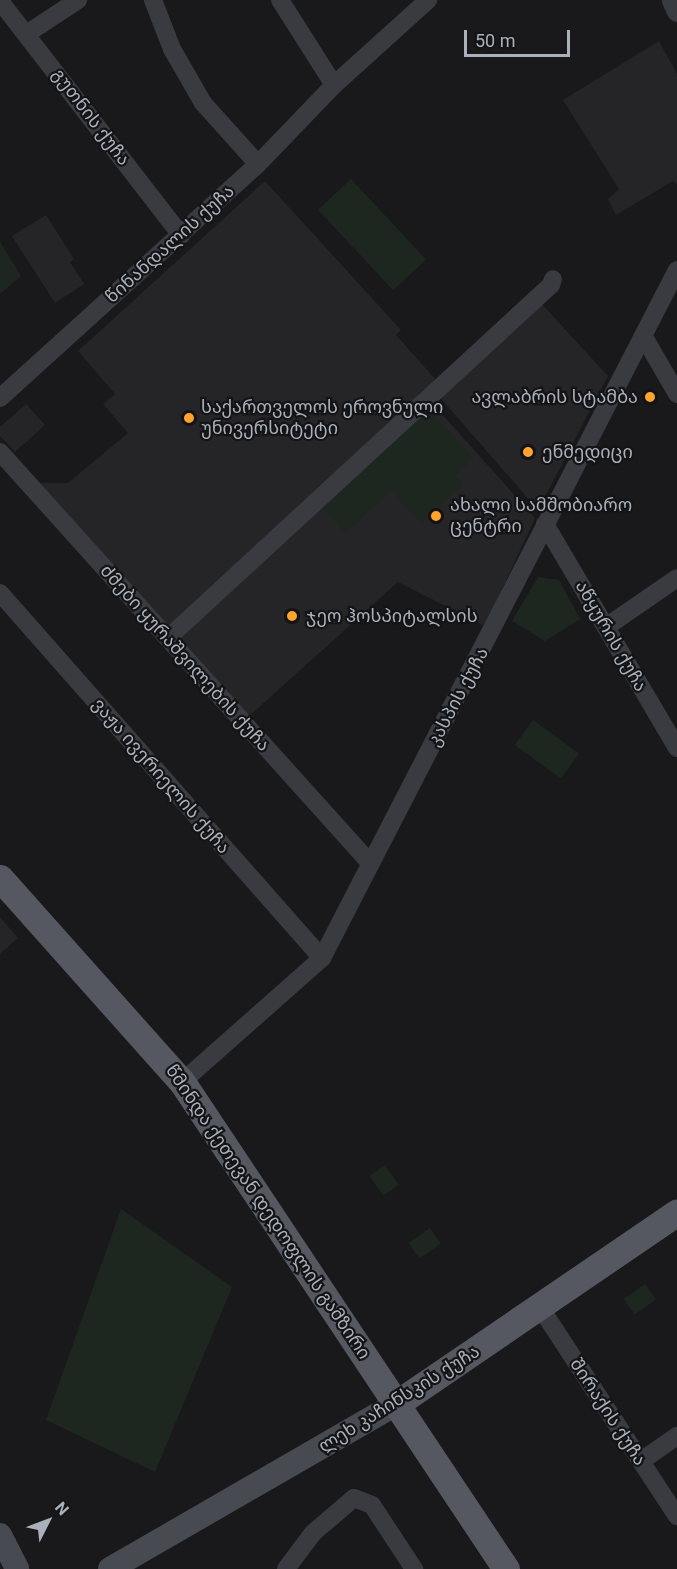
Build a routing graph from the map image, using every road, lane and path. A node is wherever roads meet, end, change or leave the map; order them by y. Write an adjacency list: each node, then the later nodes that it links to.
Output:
1 (78, 0): 8 (street)
2 (153, 0): 10 (street)
3 (280, 0): 9 (street)
4 (428, 0): 9 (street, წინანდალის ქუჩა)
5 (672, 0): 7 (street)
6 (0, 1): 8 (street, გუთნის ქუჩა)
7 (677, 11)
8 (28, 33): 11 (street, გუთნის ქუჩა)
9 (334, 85): 10 (street, წინანდალის ქუჩა)
10 (258, 164): 11 (street, წინანდალის ქუჩა)
11 (181, 235): 16 (street, წინანდალის ქუჩა)
12 (677, 270): 14 (street, კასპის ქუჩა)
13 (553, 279): 22 (street)
14 (644, 337): 15 (street); 18 (street, კასპის ქუჩა)
15 (677, 394)
16 (0, 398)
17 (0, 452): 22 (street, ძმები ყურაშვილების ქუჩა)
18 (545, 524): 21 (street, აწყურის ქუჩა); 24 (street, კასპის ქუჩა)
19 (677, 578): 21 (street)
20 (0, 593): 26 (street, ვაჟა ივერიელის ქუჩა)
21 (606, 627): 23 (street, აწყურის ქუჩა)
22 (168, 638): 24 (street, ძმები ყურაშვილების ქუჩა)
23 (677, 748)
24 (370, 864): 26 (street, კასპის ქუჩა)
25 (0, 878): 27 (main road, წმინდა ქეთევან დედოფლის გამზირი)
26 (322, 958): 27 (street, კასპის ქუჩა)
27 (183, 1082): 30 (main road, წმინდა ქეთევან დედოფლის გამზირი)
28 (677, 1212): 29 (main road, ლეხ კაჩინსკის ქუჩა)
29 (540, 1307): 30 (main road, ლეხ კაჩინსკის ქუჩა); 32 (street, შირაქის ქუჩა)
30 (396, 1404): 36 (main road, ლეხ კაჩინსკის ქუჩა); 39 (main road, წმინდა ქეთევან დედოფლის გამზირი)
31 (677, 1436): 32 (street)
32 (641, 1461): 33 (street, შირაქის ქუჩა)
33 (677, 1516)
34 (0, 1535): 35 (main road)
35 (17, 1569)
36 (110, 1569)
37 (286, 1569): 38 (street)
38 (414, 1569)
39 (506, 1569)

